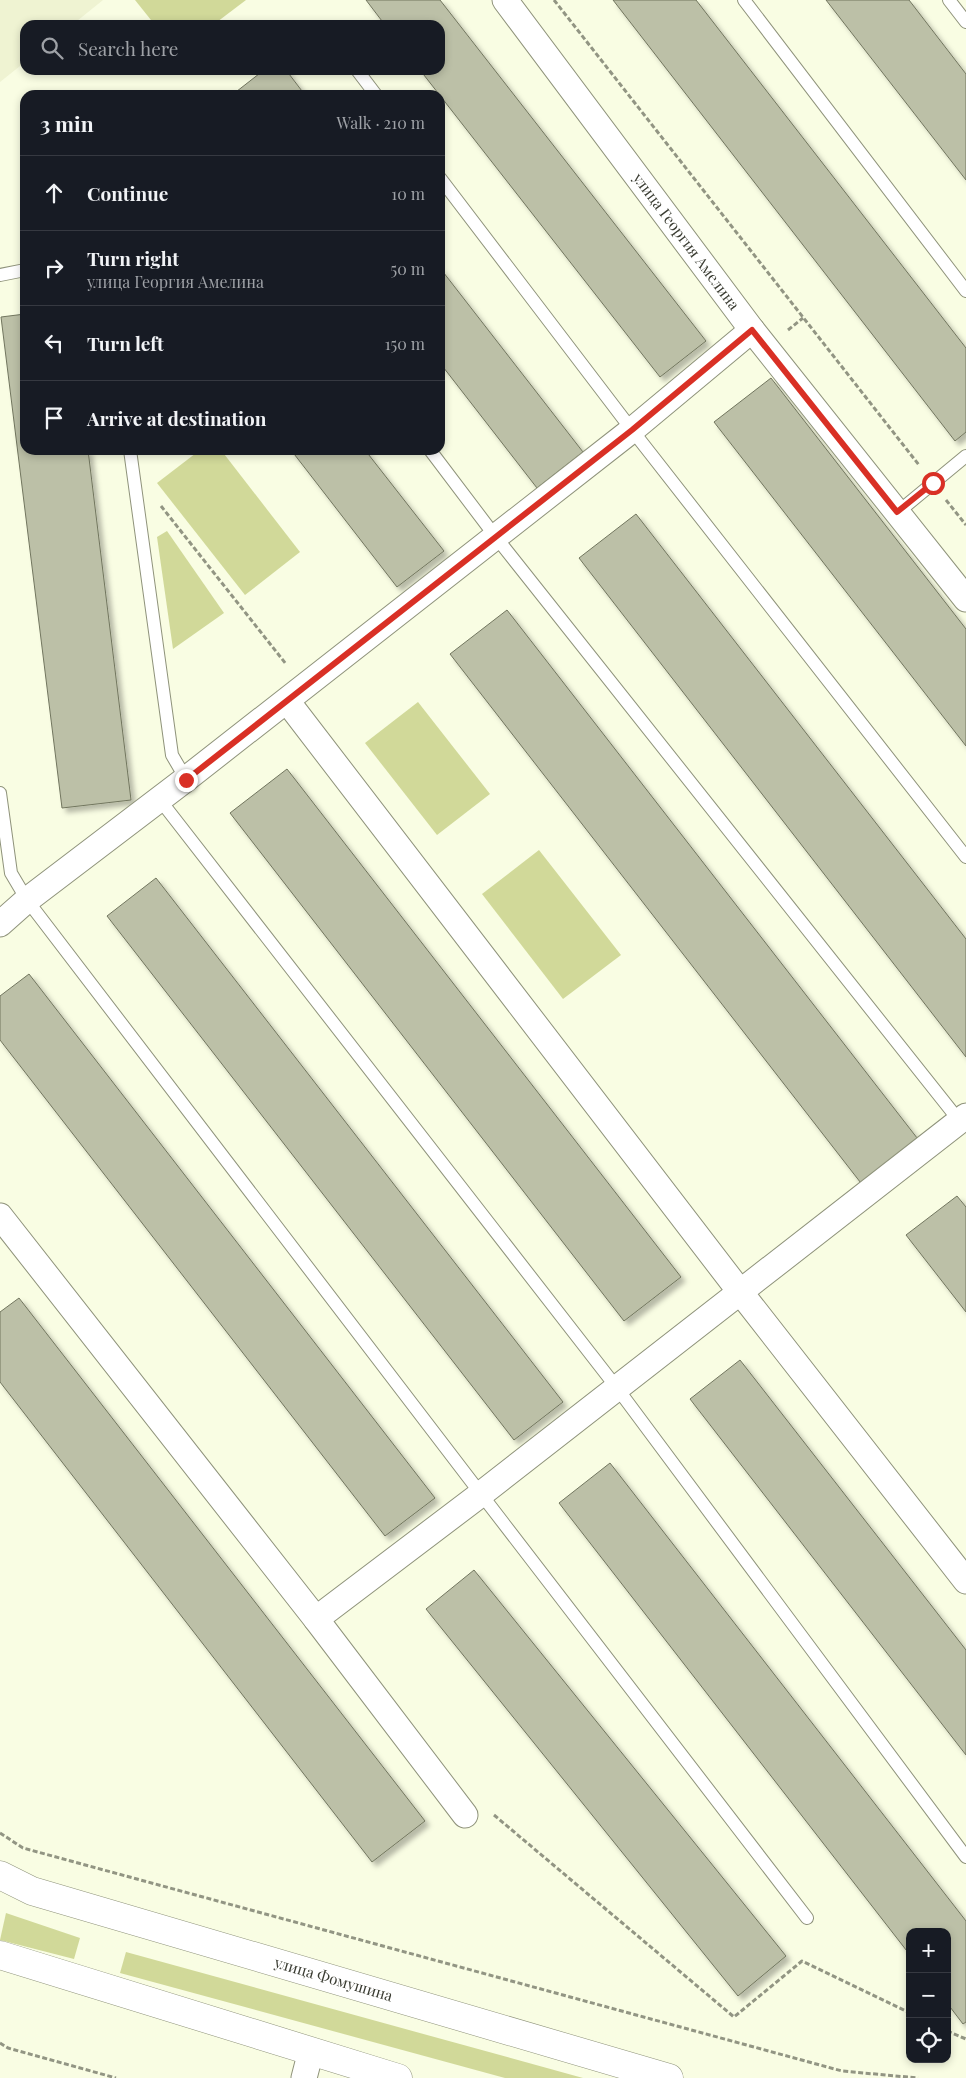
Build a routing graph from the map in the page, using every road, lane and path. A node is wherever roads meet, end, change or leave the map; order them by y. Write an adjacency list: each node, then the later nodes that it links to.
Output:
1 (505, 0): 12 (street, улица Георгия Амелина)
2 (554, 0): 18 (path)
3 (744, 0): 11 (lane)
4 (949, 0): 5 (lane)
5 (966, 22)
6 (361, 75): 7 (lane)
7 (372, 90)
8 (445, 185): 13 (lane)
9 (20, 271): 10 (lane)
10 (0, 275)
11 (966, 291)
12 (752, 330): 13 (street); 19 (street, улица Георгия Амелина)
13 (632, 430): 21 (street); 27 (lane)
14 (131, 455): 17 (lane)
15 (434, 455): 21 (lane)
16 (966, 456): 18 (lane)
17 (134, 483): 23 (path); 24 (lane)
18 (933, 483): 19 (lane); 20 (path)
19 (897, 512): 22 (street, улица Георгия Амелина)
20 (966, 525)
21 (495, 536): 23 (street); 30 (lane)
22 (966, 599)
23 (295, 694): 24 (street); 32 (street)
24 (186, 780): 26 (street)
25 (0, 793): 28 (lane)
26 (160, 800): 28 (street); 33 (lane)
27 (966, 857)
28 (27, 900): 29 (street); 34 (lane)
29 (0, 924)
30 (964, 1122): 32 (street)
31 (0, 1216): 36 (street)
32 (741, 1293): 33 (street); 35 (street)
33 (617, 1388): 34 (street); 39 (lane)
34 (481, 1494): 36 (street); 41 (lane)
35 (966, 1581)
36 (316, 1619): 37 (street)
37 (462, 1811): 43 (path)
38 (0, 1833): 52 (path)
39 (966, 1857)
40 (0, 1875): 51 (main road, улица Фомушина)
41 (807, 1918)
42 (0, 1955): 47 (main road)
43 (906, 2011)
44 (951, 2033): 45 (path)
45 (966, 2039)
46 (0, 2043): 48 (path)
47 (311, 2051): 49 (street); 50 (main road)
48 (116, 2078)
49 (304, 2078)
50 (398, 2078)
51 (669, 2078)
52 (918, 2078)

